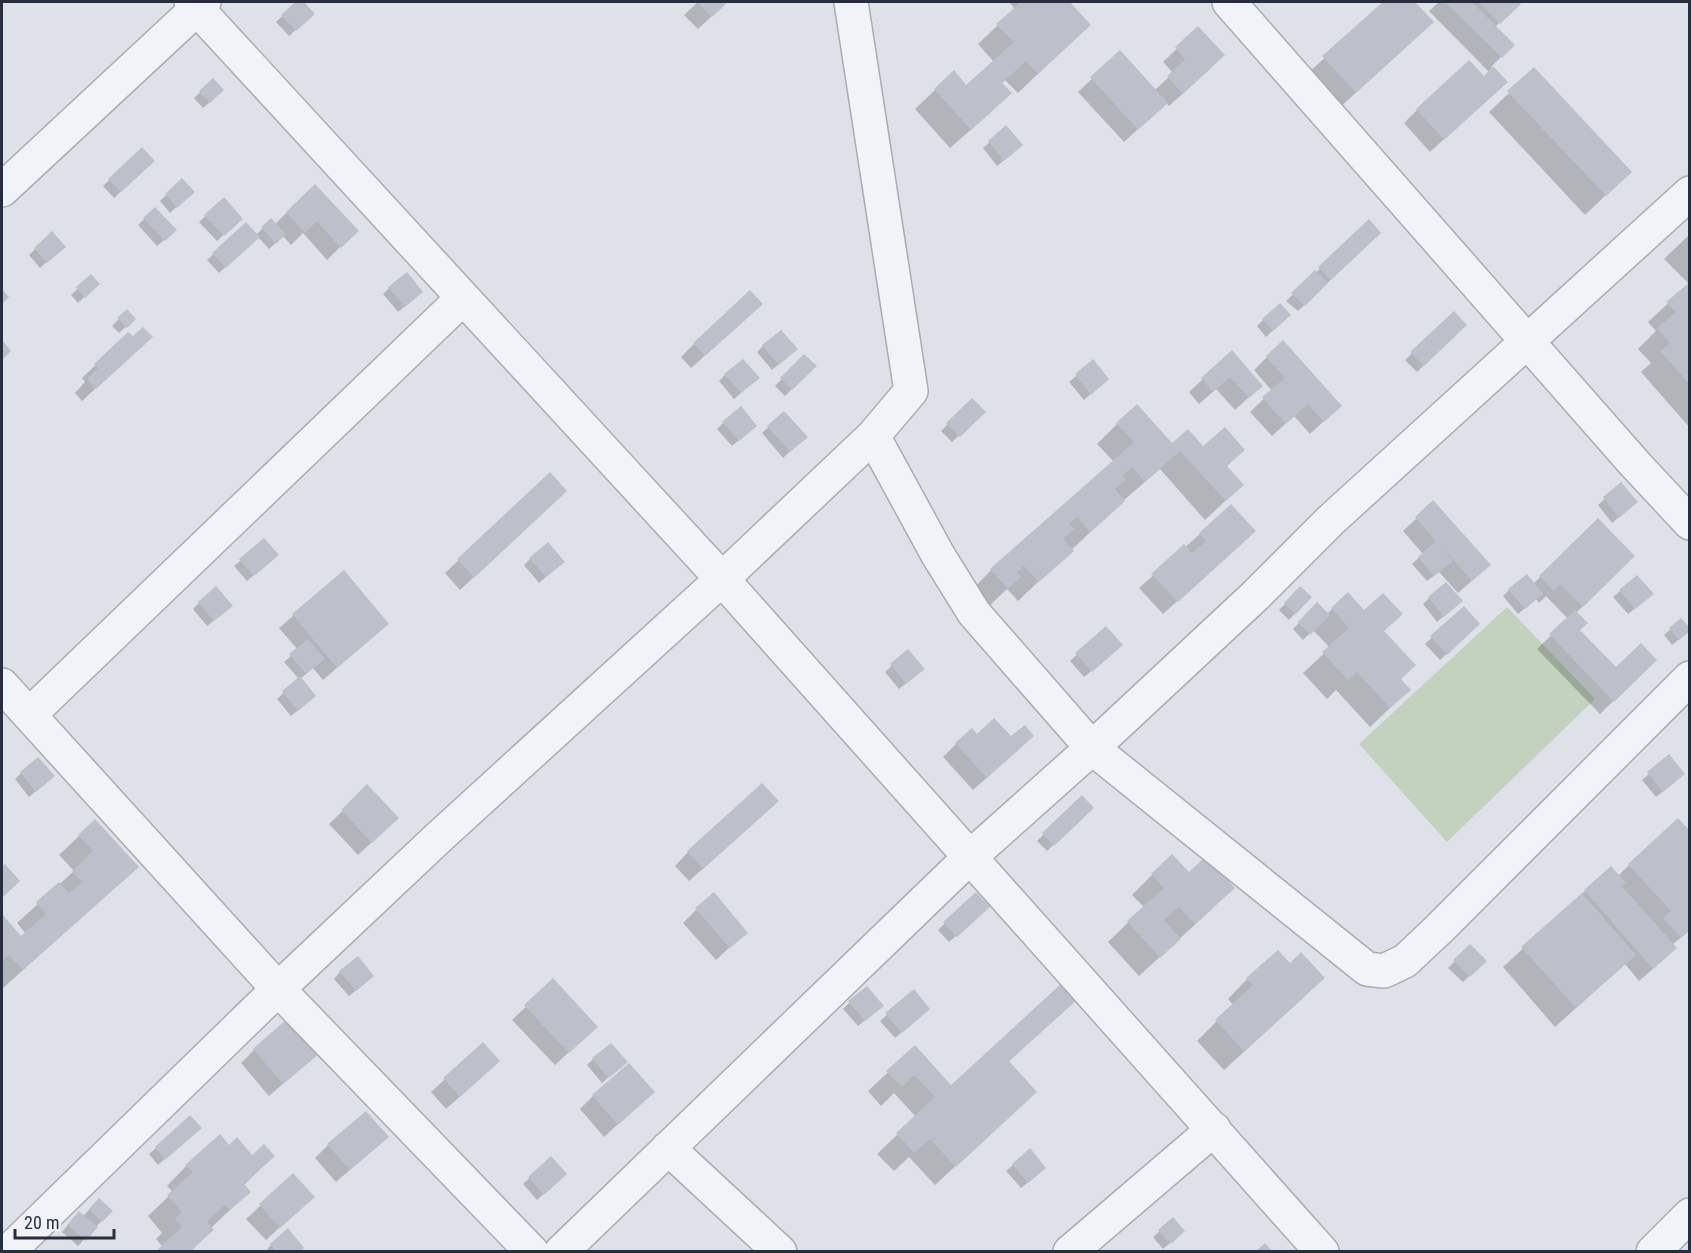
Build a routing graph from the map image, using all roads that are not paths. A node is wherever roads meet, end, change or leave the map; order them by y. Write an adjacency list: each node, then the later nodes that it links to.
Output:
1 (851, 2): 8 (street)
2 (1229, 2): 7 (street)
3 (197, 4): 4 (street); 6 (street)
4 (2, 190)
5 (1689, 193): 7 (street)
6 (463, 298): 10 (street); 13 (street)
7 (1527, 340): 9 (street); 14 (street)
8 (873, 436): 10 (street); 14 (street)
9 (1689, 523)
10 (722, 579): 15 (street); 16 (street)
11 (1689, 678): 14 (street)
12 (2, 685): 13 (street)
13 (28, 715): 16 (street)
14 (1092, 748): 15 (street)
15 (970, 857): 17 (street); 18 (street)
16 (278, 989): 20 (street); 21 (street)
17 (1214, 1129): 24 (street); 25 (street)
18 (668, 1148): 22 (street); 23 (street)
19 (1689, 1215): 26 (street)
20 (12, 1244)
21 (532, 1251)
22 (561, 1251)
23 (780, 1251)
24 (1070, 1251)
25 (1322, 1251)
26 (1653, 1251)

